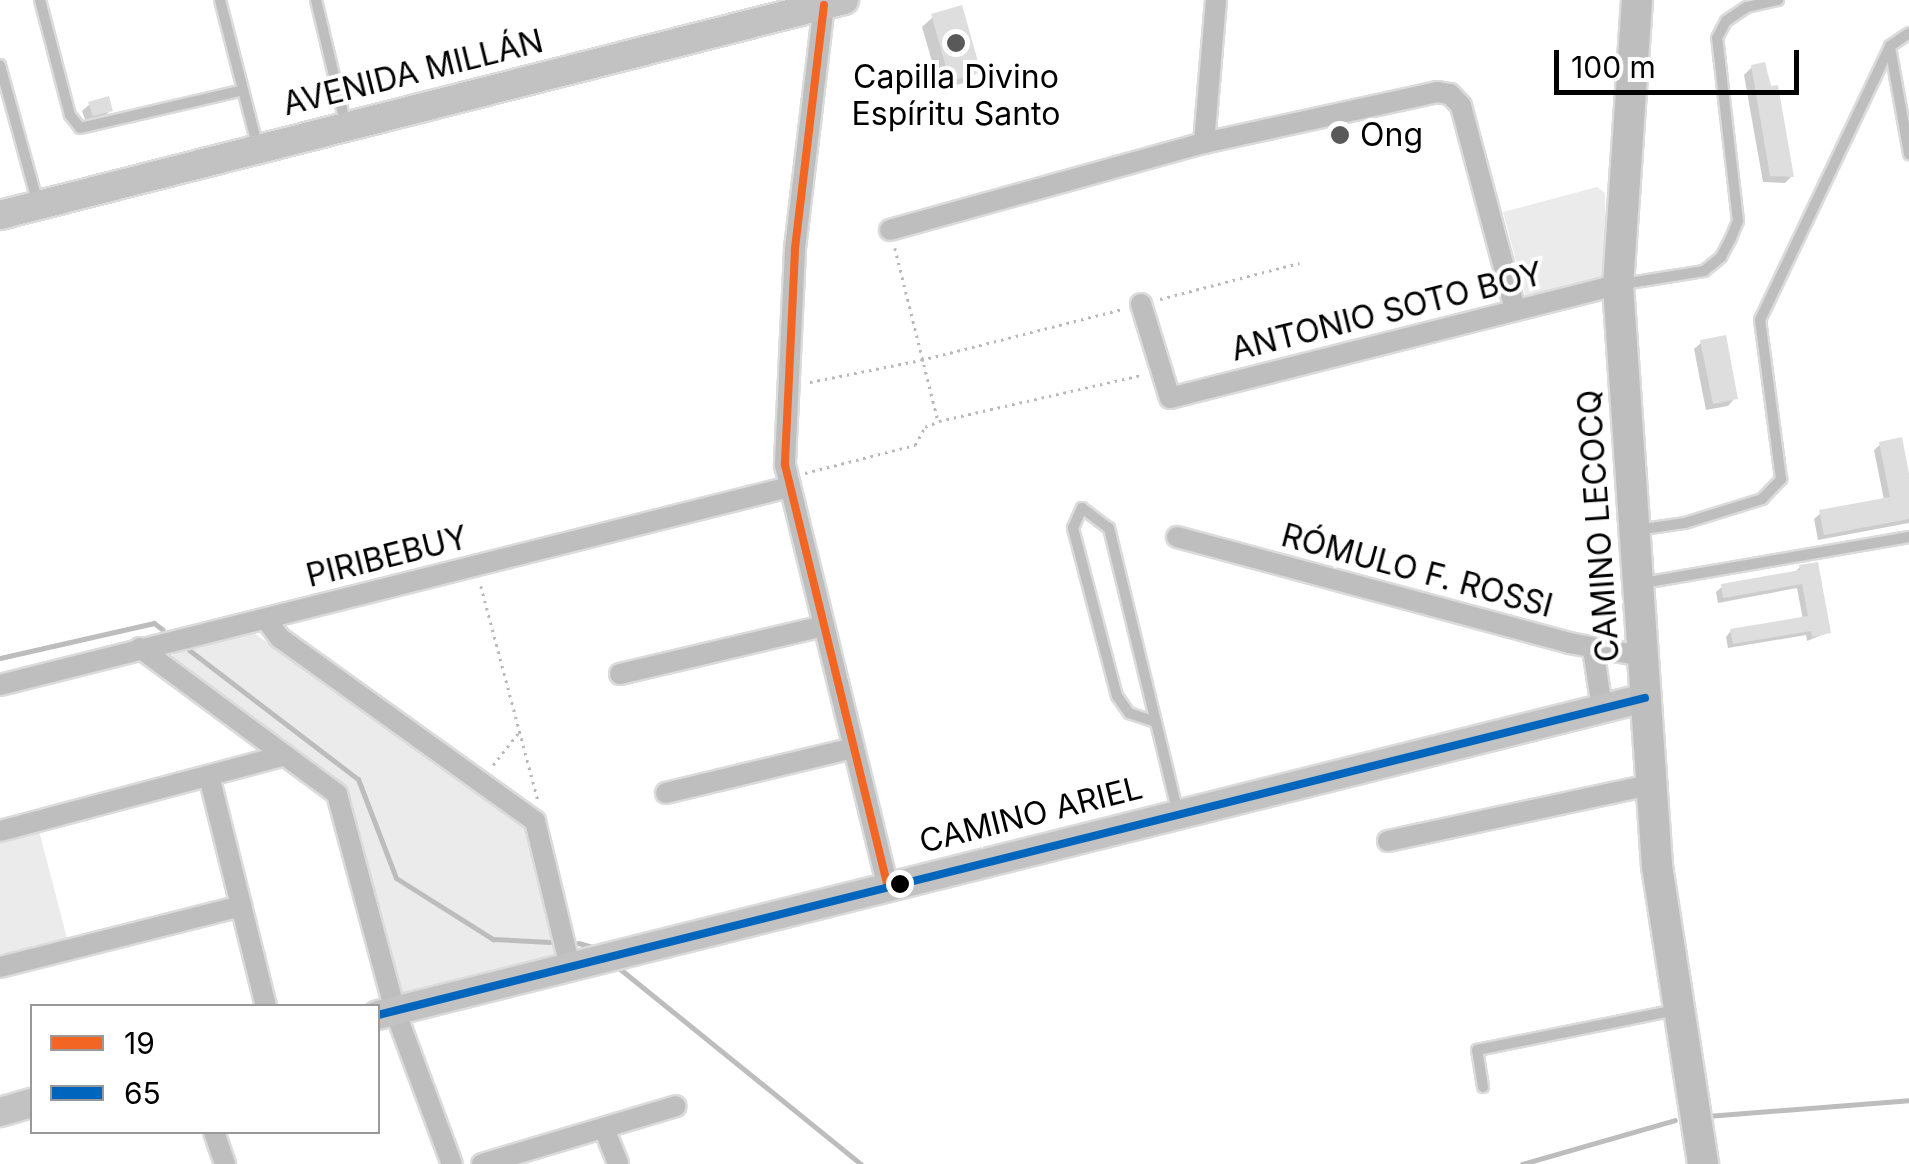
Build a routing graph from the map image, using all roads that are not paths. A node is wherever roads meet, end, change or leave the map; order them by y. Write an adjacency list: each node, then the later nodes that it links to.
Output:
1 (40, 0): 12 (lane)
2 (220, 0): 12 (lane)
3 (316, 0): 13 (lane)
4 (1216, 0): 14 (street)
5 (1637, 0): 20 (main road, CAMINO LECOCQ)
6 (1778, 0): 20 (lane)
7 (834, 2): 8 (street, AVENIDA MILLÁN); 23 (street)
8 (784, 8): 13 (street, AVENIDA MILLÁN)
9 (1909, 33): 10 (lane)
10 (1890, 46): 16 (lane); 24 (lane)
11 (0, 65): 17 (lane)
12 (243, 90): 15 (lane)
13 (346, 126): 15 (street, AVENIDA MILLÁN)
14 (1204, 144): 19 (street); 22 (street)
15 (258, 148): 17 (street, AVENIDA MILLÁN)
16 (1909, 154)
17 (38, 206): 18 (street, AVENIDA MILLÁN)
18 (0, 216)
19 (890, 230)
20 (1618, 285): 22 (street, ANTONIO SOTO BOY); 24 (main road, CAMINO LECOCQ)
21 (1141, 304): 22 (street, ANTONIO SOTO BOY)
22 (1515, 309)
23 (789, 486): 28 (street, PIRIBEBUY); 29 (street)
24 (1633, 531): 27 (main road, CAMINO LECOCQ)
25 (1177, 537): 31 (street, RÓMULO F. ROSSI)
26 (1909, 537): 27 (lane)
27 (1637, 584): 32 (main road, CAMINO LECOCQ)
28 (266, 619): 30 (street, PIRIBEBUY); 49 (street)
29 (823, 626): 33 (street); 38 (street)
30 (140, 648): 34 (street, PIRIBEBUY); 39 (street)
31 (1593, 649): 32 (street, RÓMULO F. ROSSI); 36 (street)
32 (1642, 656): 35 (main road, CAMINO LECOCQ)
33 (620, 674)
34 (0, 685)
35 (1645, 698): 36 (street, CAMINO ARIEL); 41 (main road, CAMINO LECOCQ)
36 (1602, 707): 43 (street, CAMINO ARIEL)
37 (1156, 722): 37 (lane); 43 (lane)
38 (854, 748): 42 (street); 46 (street)
39 (285, 755): 40 (street); 52 (street)
40 (210, 776): 44 (street); 47 (street)
41 (1650, 785): 45 (street); 51 (main road, CAMINO LECOCQ)
42 (666, 793)
43 (1178, 814): 46 (street, CAMINO ARIEL)
44 (0, 831)
45 (1388, 841)
46 (888, 887): 49 (street, CAMINO ARIEL)
47 (241, 906): 48 (street); 50 (street)
48 (0, 967)
49 (570, 967): 52 (street, CAMINO ARIEL)
50 (266, 1004)
51 (1676, 1010): 53 (lane); 63 (main road, CAMINO LECOCQ)
52 (386, 1013): 60 (street)
53 (1483, 1087)
54 (30, 1104): 56 (street)
55 (676, 1106): 57 (street)
56 (0, 1112)
57 (605, 1130): 61 (street); 62 (street)
58 (215, 1134): 59 (street)
59 (225, 1164)
60 (452, 1164)
61 (482, 1164)
62 (618, 1164)
63 (1703, 1164)

